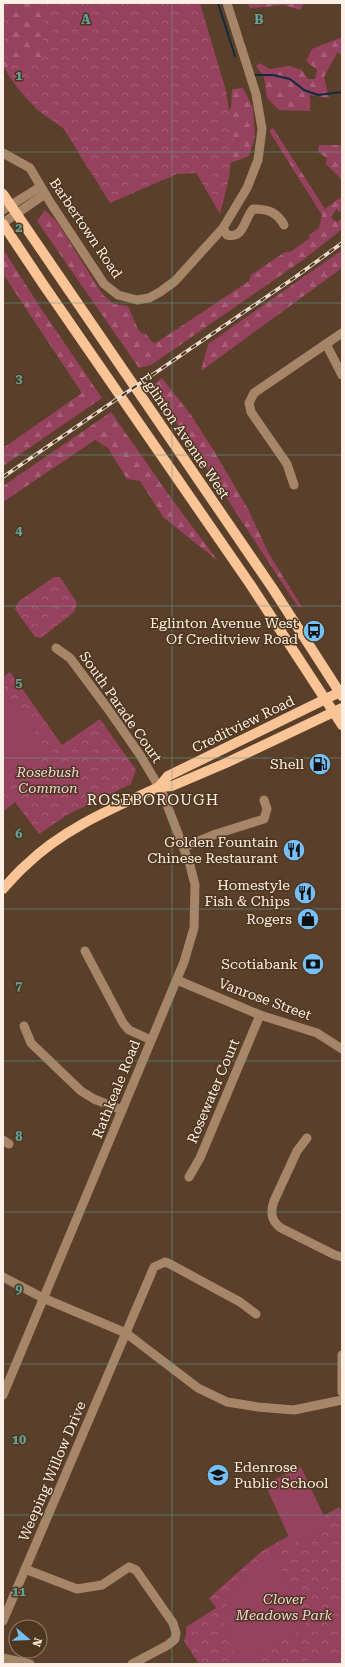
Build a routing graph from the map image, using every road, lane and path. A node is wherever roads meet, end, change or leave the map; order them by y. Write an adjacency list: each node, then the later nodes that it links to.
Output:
1 (227, 3): 8 (street, Barbertown Road)
2 (3, 154): 3 (street, Barbertown Road)
3 (43, 190): 5 (street); 8 (street, Barbertown Road)
4 (3, 194): 5 (main road, Eglinton Avenue West)
5 (10, 210): 6 (street); 14 (main road, Eglinton Avenue West)
6 (3, 223): 15 (main road)
7 (284, 225): 8 (street)
8 (222, 228)
9 (342, 333): 10 (street)
10 (326, 344): 11 (street); 12 (street)
11 (342, 375)
12 (294, 485)
13 (56, 648): 18 (street, South Parade Court)
14 (341, 693): 15 (main road, Creditview Road)
15 (325, 699): 16 (main road); 18 (main road, Creditview Road)
16 (338, 710): 17 (main road); 18 (main road, Creditview Road)
17 (342, 725)
18 (159, 787): 20 (street, Rathkeale Road); 21 (main road, Creditview Road)
19 (264, 800): 20 (street)
20 (184, 847): 23 (street, Rathkeale Road)
21 (3, 889)
22 (85, 951): 26 (street)
23 (177, 980): 24 (street, Vanrose Street); 26 (street, Rathkeale Road)
24 (260, 1015): 27 (street, Vanrose Street); 30 (street, Rosewater Court)
25 (24, 1026): 28 (street)
26 (151, 1040): 28 (street, Rathkeale Road)
27 (342, 1049)
28 (122, 1110): 33 (street, Rathkeale Road)
29 (307, 1138): 31 (street)
30 (189, 1177)
31 (342, 1257)
32 (3, 1277): 33 (street)
33 (43, 1298): 35 (street); 38 (street, Rathkeale Road)
34 (256, 1314): 35 (street, Weeping Willow Drive)
35 (126, 1333): 39 (street); 40 (street, Weeping Willow Drive)
36 (342, 1355): 37 (street)
37 (342, 1392)
38 (3, 1396)
39 (342, 1400)
40 (25, 1569): 41 (street, Weeping Willow Drive); 44 (street)
41 (3, 1621)
42 (3, 1658): 43 (street)
43 (30, 1664)
44 (132, 1664)

